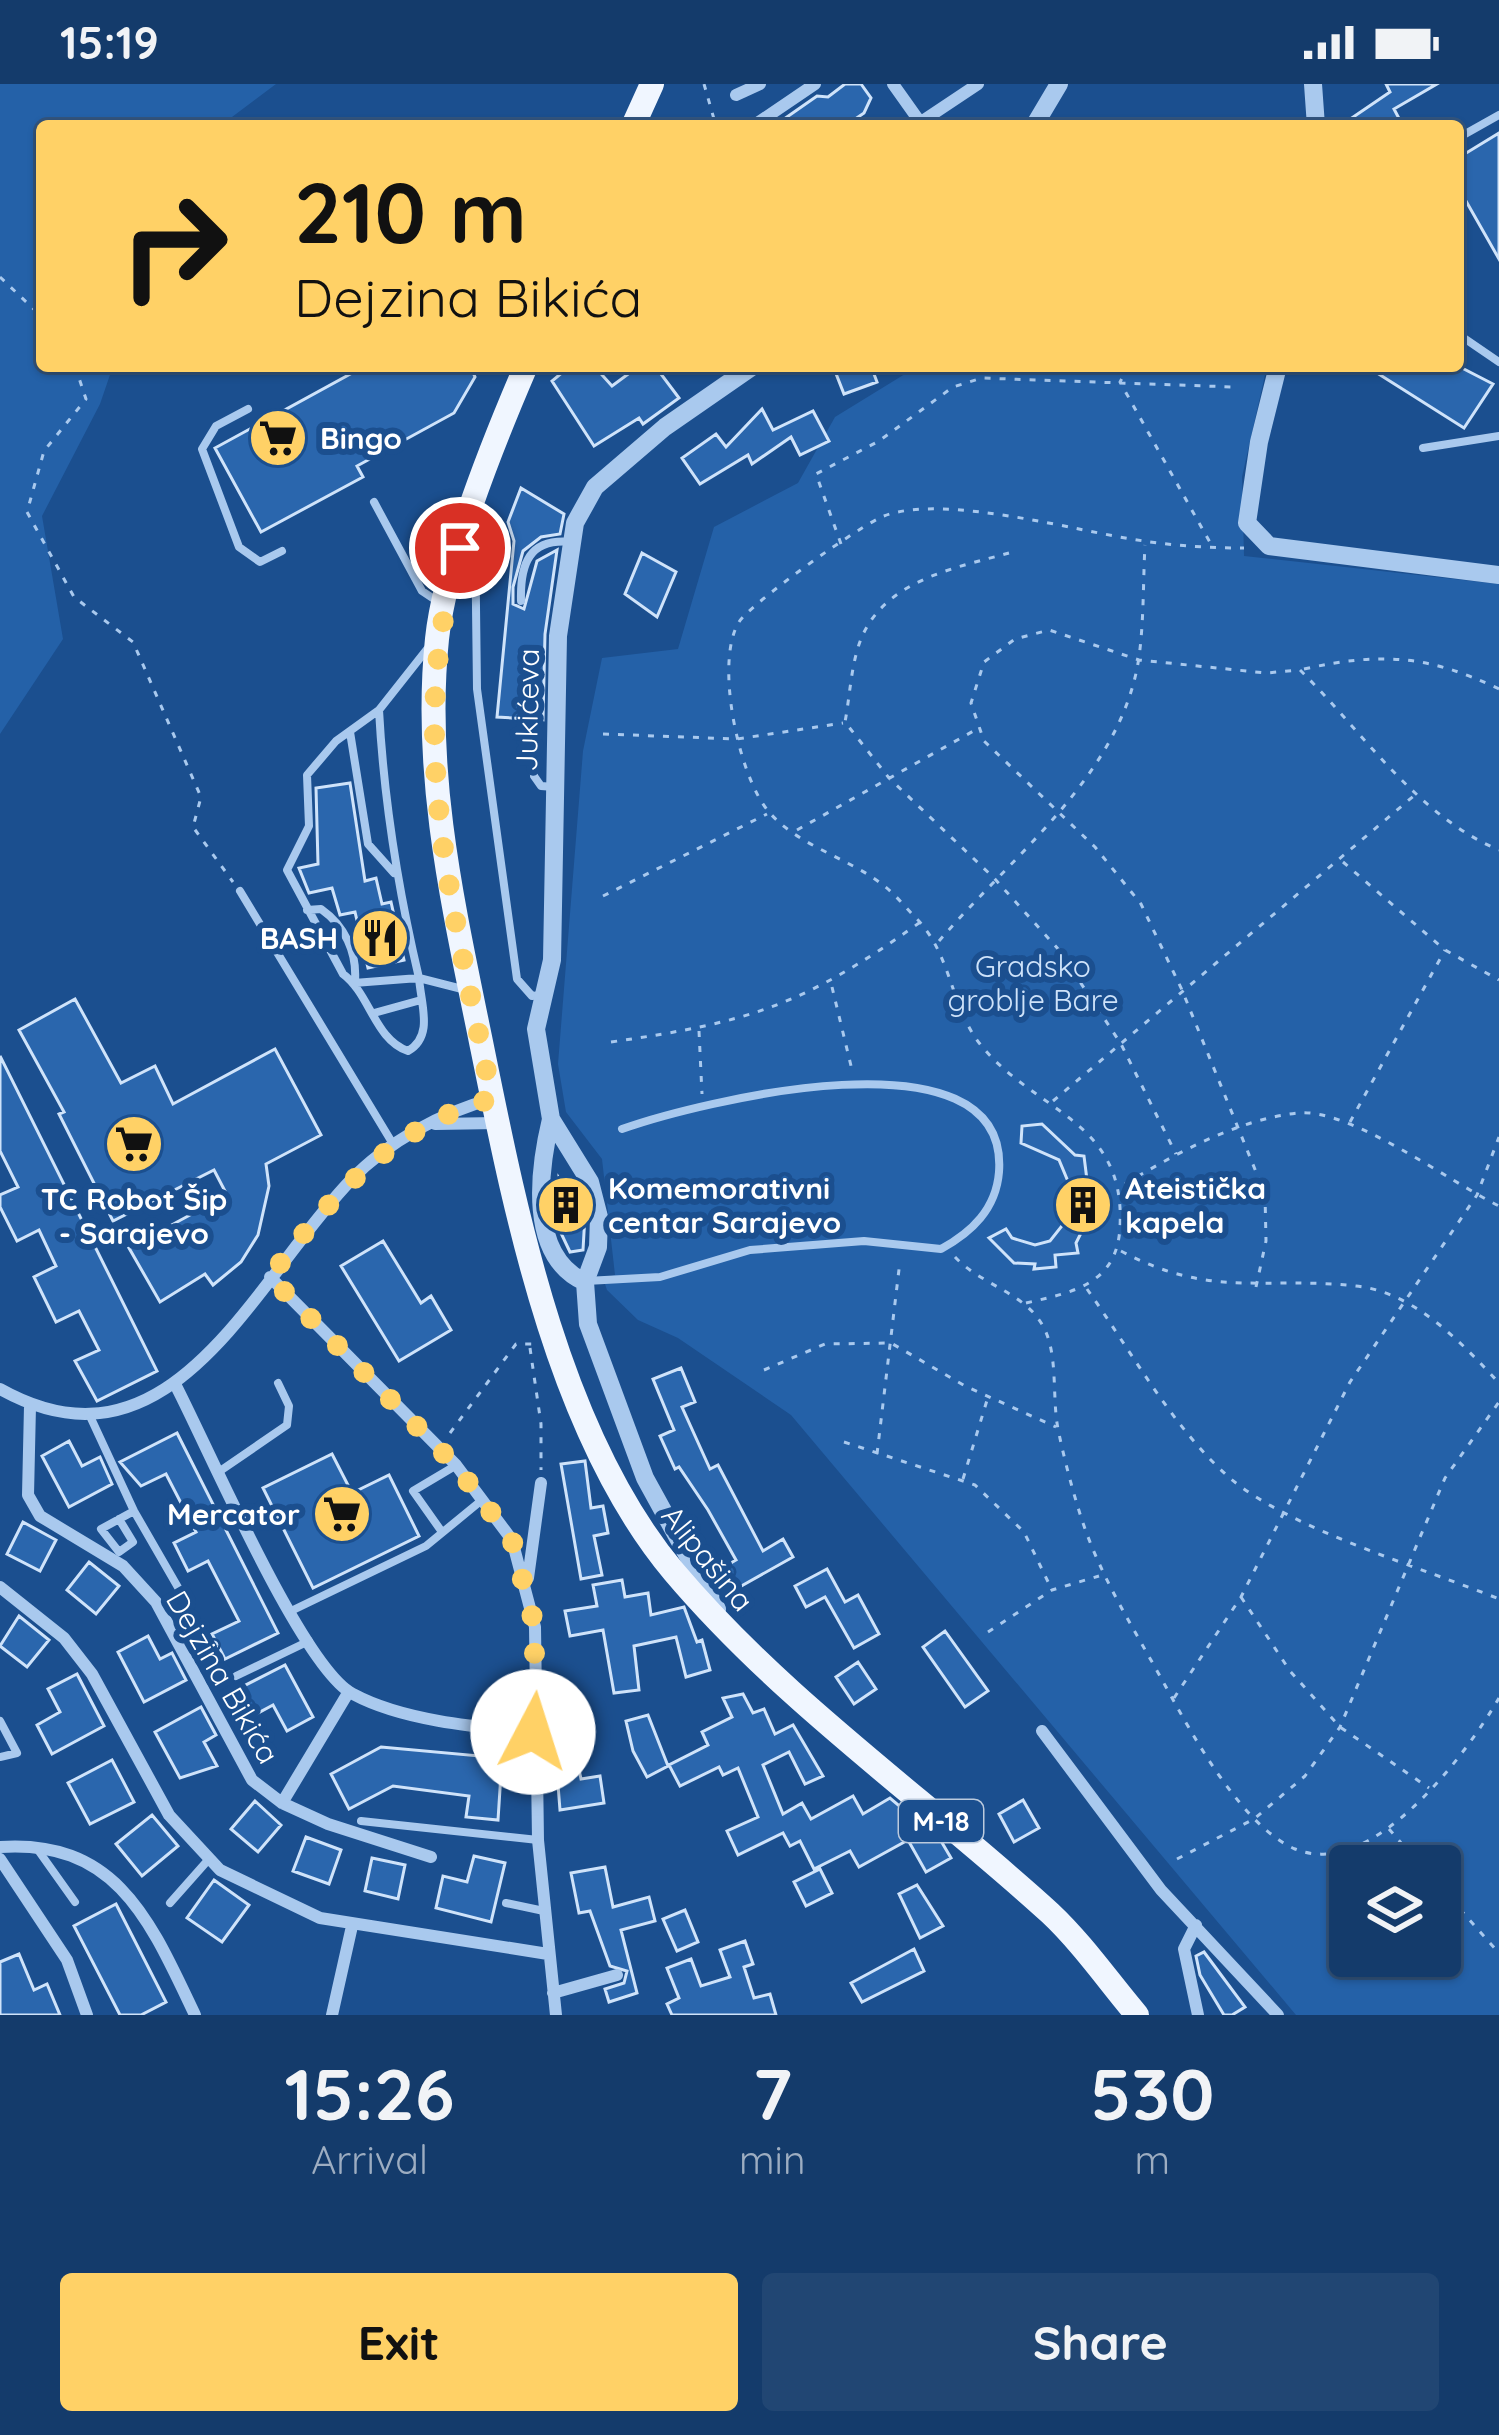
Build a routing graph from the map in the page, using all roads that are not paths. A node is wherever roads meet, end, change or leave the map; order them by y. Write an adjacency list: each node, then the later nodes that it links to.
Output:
1 (652, 84): 10 (main road)
2 (760, 84): 8 (street)
3 (815, 84): 11 (street)
4 (893, 84): 12 (street)
5 (977, 84): 13 (street)
6 (1059, 84): 14 (street)
7 (1313, 84): 15 (street)
8 (736, 95)
9 (1499, 115): 16 (lane)
10 (636, 120)
11 (762, 120)
12 (915, 120)
13 (923, 120)
14 (1038, 120)
15 (1316, 120)
16 (1464, 135)
17 (1464, 338): 18 (lane)
18 (1499, 362)
19 (524, 372): 26 (main road, Alipašina / M-18)
20 (744, 372): 27 (street, Jukićeva)
21 (1277, 372): 29 (street)
22 (248, 410): 28 (lane)
23 (1499, 436): 24 (lane)
24 (1423, 448)
25 (374, 502): 31 (lane)
26 (475, 507): 31 (main road, Alipašina / M-18); 43 (lane, Jukićeva)
27 (572, 542): 30 (lane); 36 (street, Jukićeva)
28 (282, 551)
29 (1499, 575)
30 (521, 601)
31 (444, 604): 32 (main road, Alipašina / M-18)
32 (437, 638): 33 (lane, Alipašina); 42 (main road, Alipašina / M-18)
33 (379, 710): 34 (lane, Alipašina); 37 (lane)
34 (350, 730): 37 (lane); 39 (lane, Alipašina)
35 (533, 748): 36 (lane)
36 (556, 787): 43 (street, Jukićeva)
37 (395, 873): 40 (lane)
38 (240, 891): 50 (lane)
39 (307, 910): 41 (lane); 41 (lane)
40 (419, 978): 41 (lane); 42 (lane); 44 (lane)
41 (355, 983): 45 (lane)
42 (470, 991): 46 (main road, Alipašina / M-18)
43 (543, 995): 47 (street, Jukićeva)
44 (421, 1000): 45 (lane); 45 (lane)
45 (374, 1013)
46 (495, 1111): 48 (street); 48 (street); 69 (main road, Alipašina / M-18)
47 (550, 1119): 52 (street, Jukićeva); 52 (street, Jukićeva)
48 (435, 1124): 50 (street)
49 (622, 1129): 52 (lane)
50 (394, 1146): 51 (street)
51 (270, 1277): 54 (street); 58 (street)
52 (584, 1282): 69 (street, Jukićeva)
53 (278, 1383): 59 (lane)
54 (175, 1384): 57 (street); 59 (street)
55 (0, 1388): 56 (street)
56 (30, 1406): 57 (street); 77 (street, Dejzina Bikića)
57 (89, 1414): 62 (lane)
58 (456, 1466): 61 (street); 64 (lane)
59 (220, 1471): 68 (street)
60 (541, 1483): 65 (street)
61 (483, 1499): 64 (lane); 65 (street)
62 (134, 1511): 63 (lane); 67 (lane)
63 (119, 1519): 63 (lane)
64 (442, 1532): 68 (lane)
65 (527, 1585): 75 (street)
66 (0, 1587): 84 (street)
67 (183, 1596)
68 (291, 1611): 70 (street)
69 (733, 1638): 98 (main road, Alipašina / M-18)
70 (309, 1641): 71 (lane); 72 (street)
71 (236, 1676)
72 (348, 1693): 75 (street); 77 (street, Dejzina Bikića)
73 (0, 1721): 76 (lane)
74 (1042, 1731): 89 (street)
75 (533, 1732): 79 (street)
76 (0, 1757)
77 (282, 1803): 82 (street, Dejzina Bikića)
78 (361, 1821): 79 (lane)
79 (538, 1840): 88 (street)
80 (33, 1844): 81 (street); 85 (lane); 95 (street)
81 (0, 1846)
82 (431, 1857)
83 (0, 1859): 94 (street)
84 (209, 1859): 86 (lane); 90 (street)
85 (75, 1902)
86 (170, 1903)
87 (506, 1903): 88 (lane)
88 (544, 1911): 91 (street)
89 (1196, 1925): 99 (street); 100 (street)
90 (352, 1926): 91 (street); 96 (street)
91 (548, 1954): 93 (street)
92 (617, 1975): 93 (street)
93 (553, 1993): 97 (street)
94 (87, 2015)
95 (195, 2015)
96 (332, 2015)
97 (556, 2015)
98 (1137, 2015)
99 (1198, 2015)
100 (1278, 2015)

